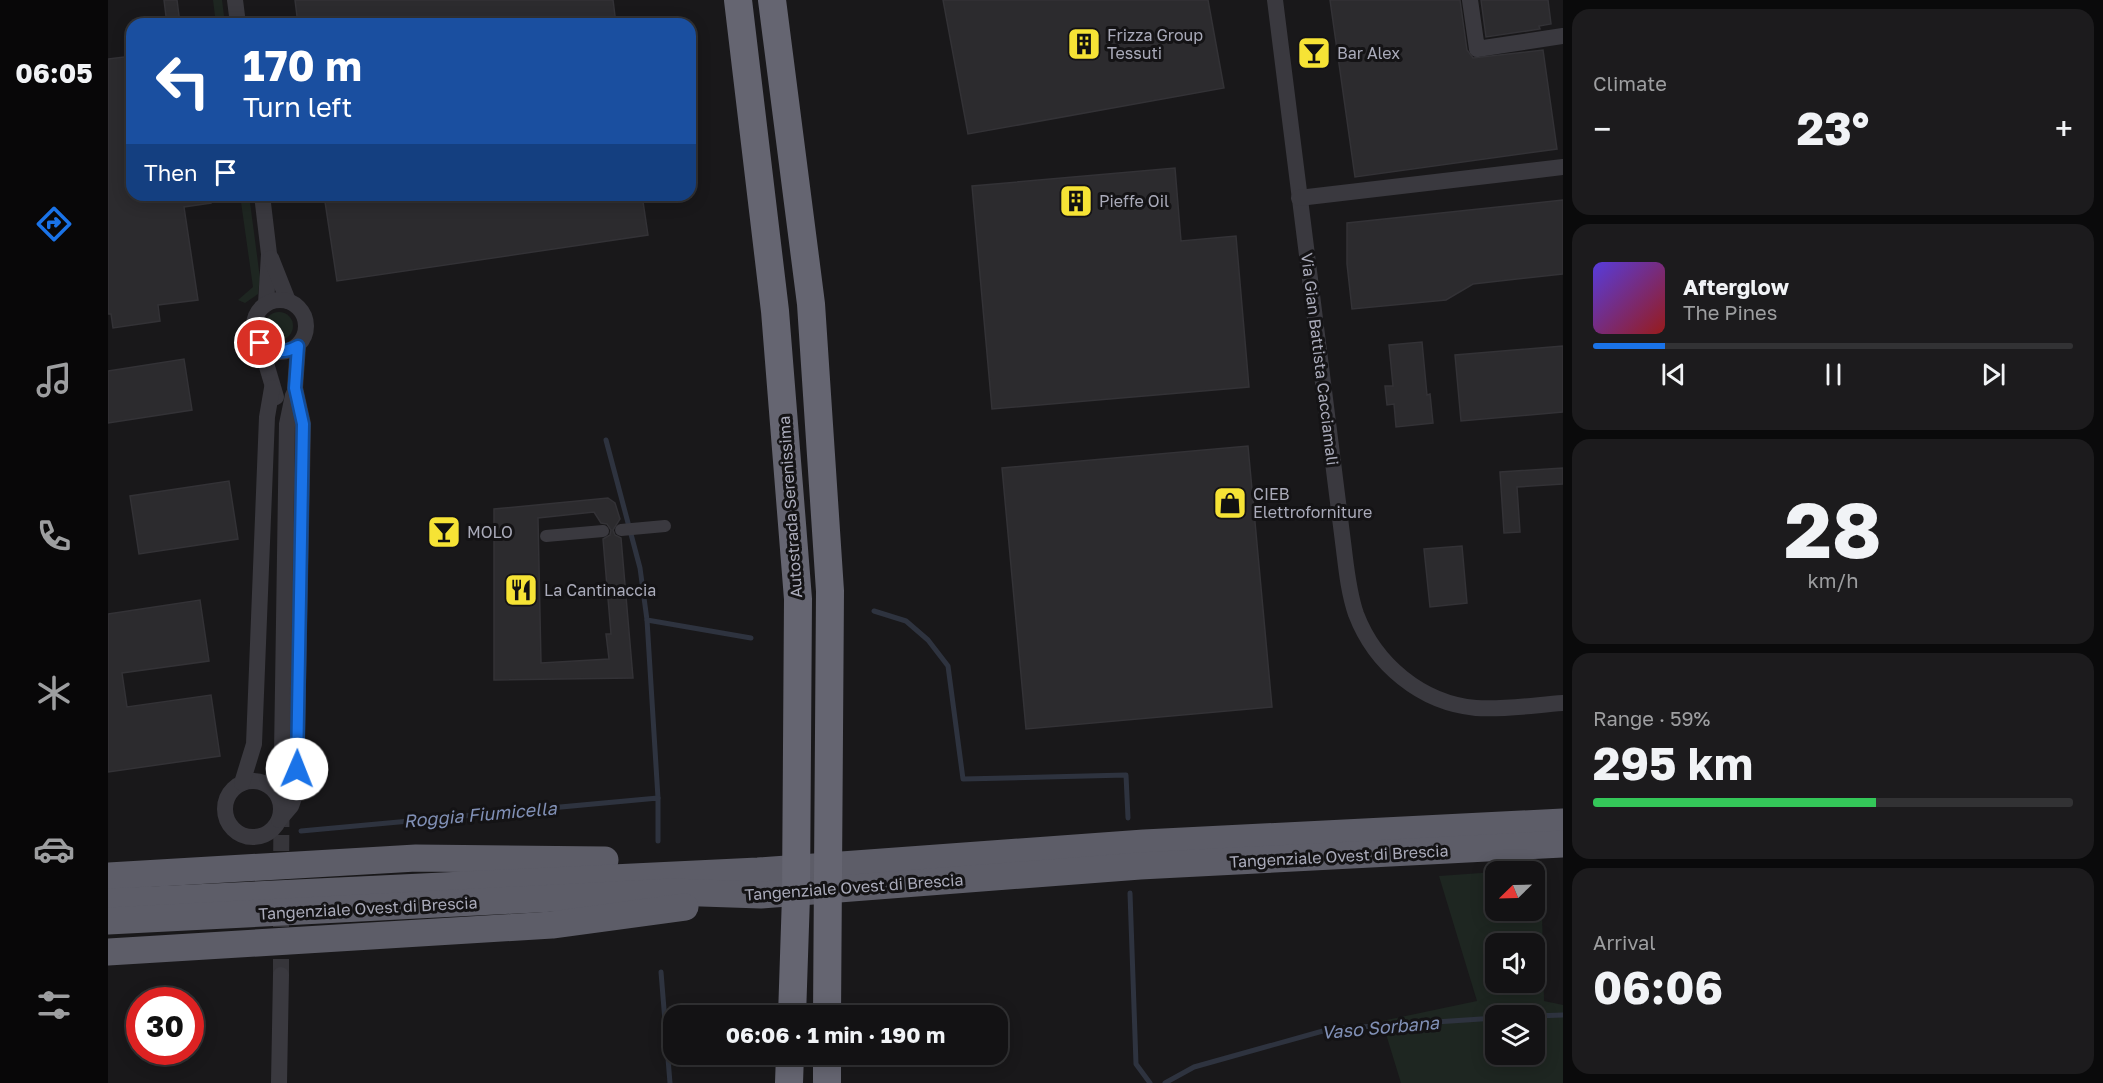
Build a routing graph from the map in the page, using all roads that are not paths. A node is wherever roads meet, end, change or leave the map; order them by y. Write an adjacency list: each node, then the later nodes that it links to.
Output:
1 (234, 0): 6 (street)
2 (738, 0): 38 (highway, Autostrada Serenissima)
3 (772, 0): 39 (highway, Autostrada Serenissima)
4 (1275, 0): 9 (street, Via Gian Battista Cacciamali)
5 (1470, 0): 7 (street)
6 (237, 18)
7 (1563, 36)
8 (1563, 167): 9 (street)
9 (1299, 198): 23 (street, Via Gian Battista Cacciamali)
10 (263, 201): 11 (street)
11 (269, 254): 12 (street); 13 (street)
12 (288, 301): 13 (street); 15 (street)
13 (266, 304): 14 (street)
14 (260, 343): 15 (street); 16 (street)
15 (298, 346): 17 (street)
16 (272, 388): 18 (street); 25 (street)
17 (295, 388): 18 (street); 26 (street)
18 (287, 424): 24 (street)
19 (665, 526): 20 (street)
20 (621, 530)
21 (603, 531): 22 (street)
22 (546, 536)
23 (1563, 703)
24 (282, 753)
25 (242, 783): 26 (street); 26 (street)
26 (279, 819)
27 (1563, 822): 29 (highway, Tangenziale Ovest di Brescia)
28 (1563, 844): 29 (highway, Tangenziale Ovest di Brescia)
29 (883, 874): 31 (highway, Tangenziale Ovest di Brescia)
30 (108, 876): 31 (highway)
31 (752, 879): 32 (highway, Tangenziale Ovest di Brescia); 33 (highway, Tangenziale Ovest di Brescia); 34 (highway)
32 (108, 902)
33 (108, 921)
34 (371, 936): 35 (highway); 36 (highway)
35 (108, 952)
36 (108, 964)
37 (280, 975): 42 (street)
38 (792, 1005)
39 (827, 1005)
40 (790, 1065): 43 (highway)
41 (827, 1065): 44 (highway)
42 (279, 1083)
43 (789, 1083)
44 (827, 1083)

